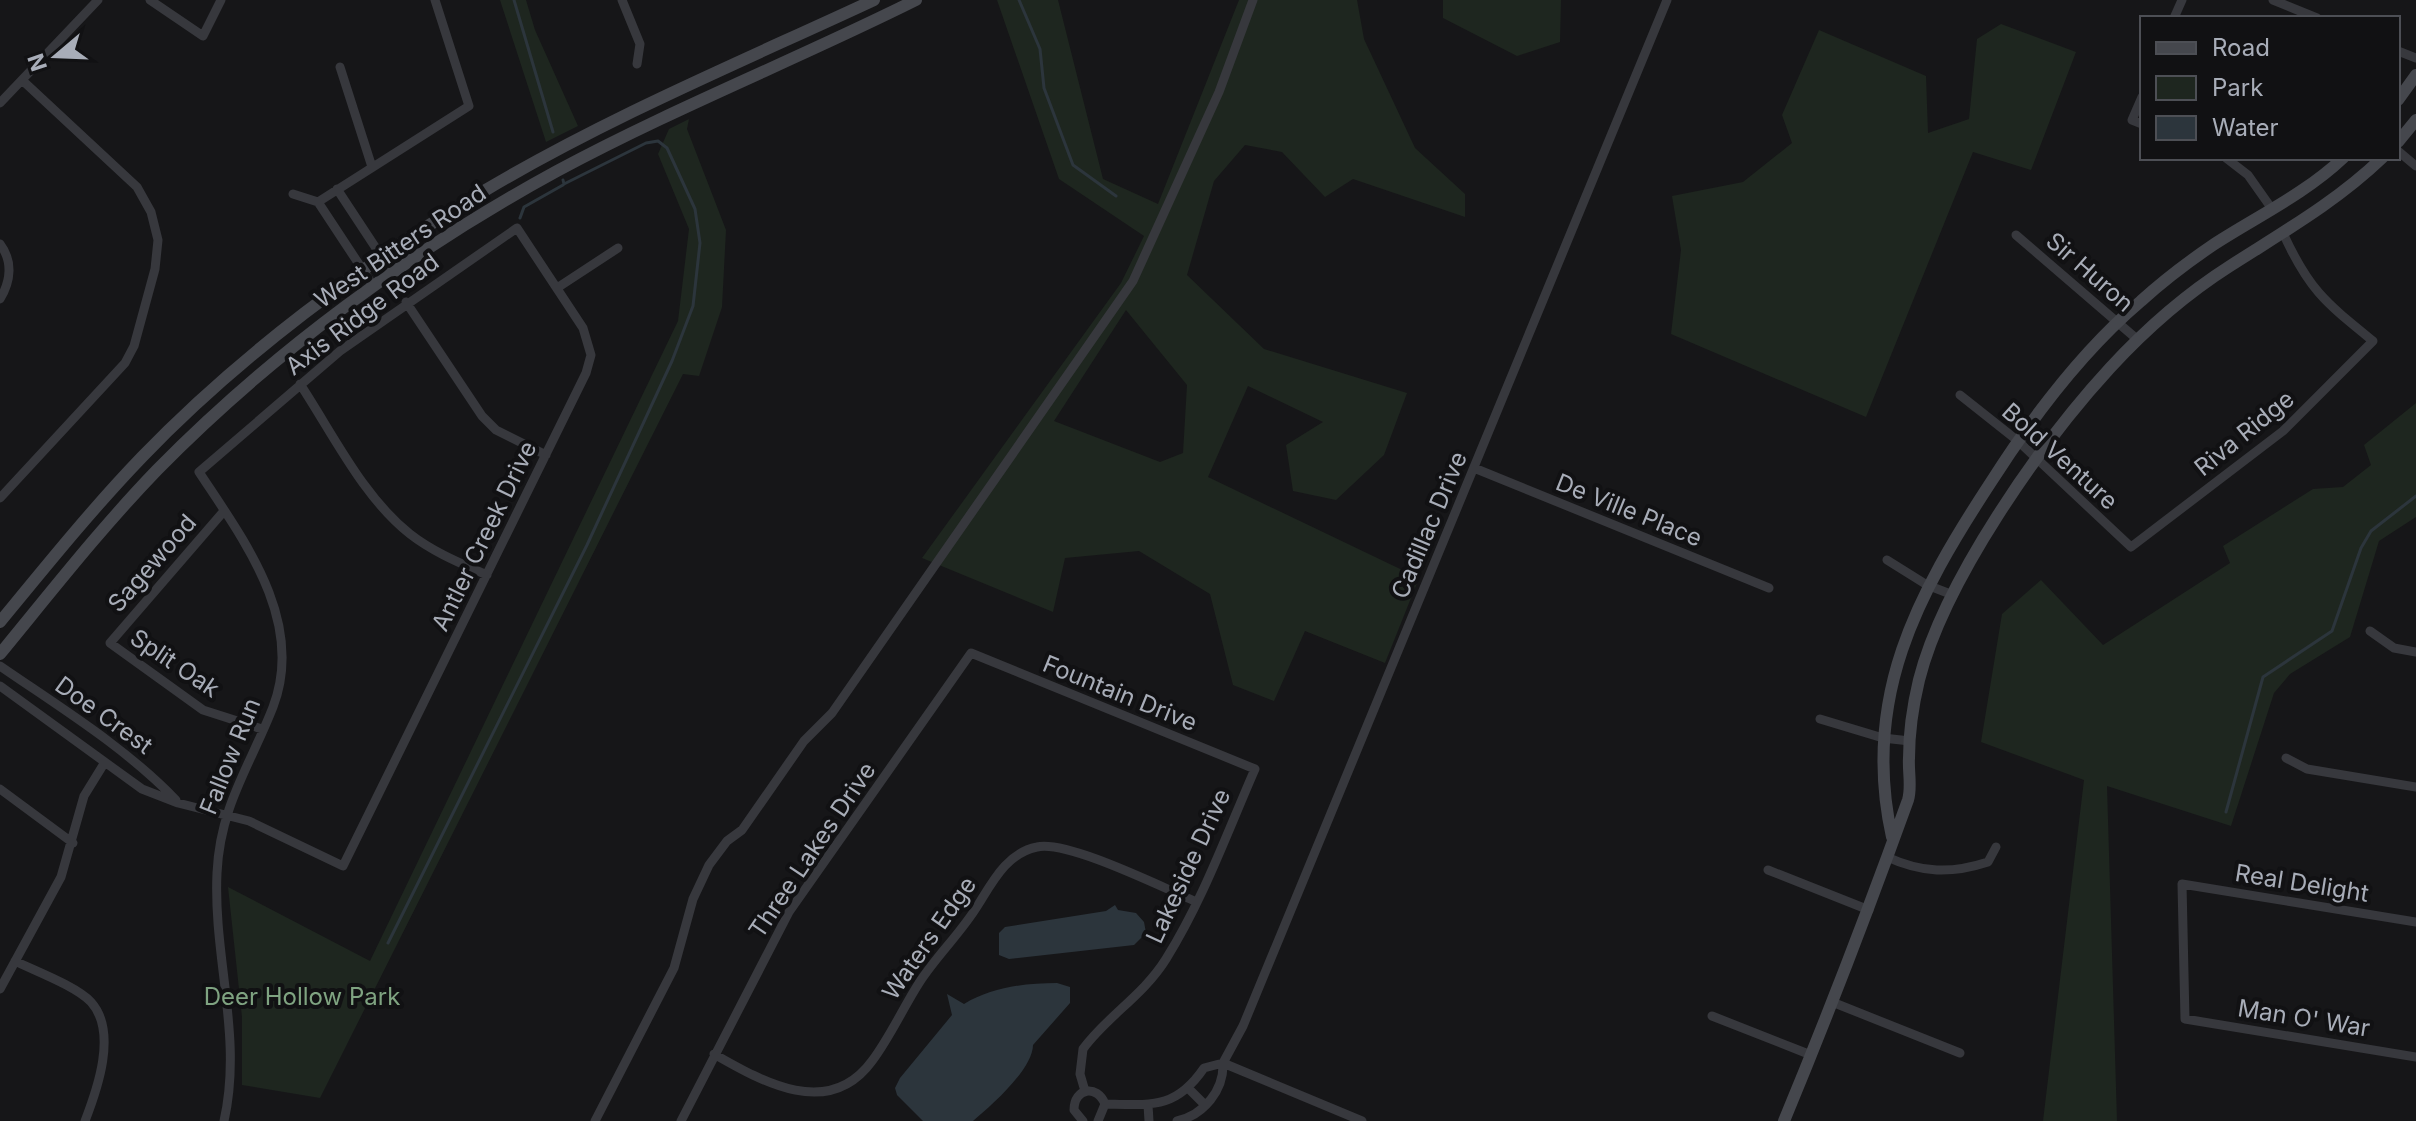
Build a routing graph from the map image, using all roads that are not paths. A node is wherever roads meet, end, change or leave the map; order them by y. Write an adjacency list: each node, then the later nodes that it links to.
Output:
1 (98, 0): 15 (street)
2 (150, 0): 3 (street)
3 (221, 0)
4 (435, 0): 27 (street)
5 (622, 0): 12 (street)
6 (874, 0): 19 (main road, West Bitters Road)
7 (916, 0): 20 (main road, West Bitters Road)
8 (1253, 0): 108 (street)
9 (1667, 0): 53 (street, Cadillac Drive)
10 (2273, 0): 11 (street)
11 (2312, 16)
12 (637, 64)
13 (340, 67): 27 (street)
14 (2416, 75): 16 (main road)
15 (22, 80): 17 (street); 55 (street)
16 (2400, 97)
17 (0, 103)
18 (2416, 120): 21 (main road)
19 (614, 121): 20 (main road); 39 (main road, West Bitters Road)
20 (621, 138): 41 (main road, West Bitters Road)
21 (2400, 140)
22 (2400, 153): 26 (street)
23 (2229, 160): 31 (street)
24 (2340, 160): 31 (main road)
25 (2380, 160): 35 (main road)
26 (2416, 166)
27 (372, 167): 28 (street)
28 (337, 189): 30 (street); 32 (street)
29 (293, 194): 30 (street)
30 (318, 202): 34 (street)
31 (2272, 209): 46 (main road)
32 (358, 220): 34 (street); 39 (street)
33 (517, 228): 43 (street, Antler Creek Drive); 45 (street, Axis Ridge Road)
34 (340, 233): 40 (street)
35 (2283, 233): 47 (main road); 57 (street, Riva Ridge)
36 (2016, 235): 46 (street, Sir Huron)
37 (0, 244): 44 (street)
38 (618, 248): 43 (street)
39 (382, 256): 40 (main road, West Bitters Road); 41 (street)
40 (364, 271): 42 (street); 63 (main road, West Bitters Road)
41 (393, 274): 42 (main road, West Bitters Road)
42 (374, 287): 68 (main road, West Bitters Road)
43 (557, 288): 51 (street, Antler Creek Drive)
44 (0, 299)
45 (406, 302): 48 (street, Axis Ridge Road); 51 (street)
46 (2118, 322): 47 (street, Sir Huron); 50 (main road)
47 (2138, 340): 52 (main road)
48 (300, 384): 54 (street, Axis Ridge Road); 59 (street)
49 (1960, 395): 50 (street, Bold Venture)
50 (2018, 441): 52 (street, Bold Venture); 60 (main road)
51 (546, 455): 59 (street, Antler Creek Drive)
52 (2037, 460): 57 (street, Bold Venture); 62 (main road)
53 (1474, 468): 61 (street, De Ville Place); 100 (street, Cadillac Drive)
54 (199, 472): 56 (street, Fallow Run)
55 (0, 498)
56 (224, 511): 65 (street, Sagewood); 72 (street, Fallow Run)
57 (2131, 547)
58 (1887, 560): 60 (street)
59 (487, 575): 86 (street, Antler Creek Drive)
60 (1927, 585): 62 (street); 73 (main road)
61 (1769, 588)
62 (1953, 595): 74 (main road)
63 (0, 622)
64 (2370, 631): 66 (street)
65 (110, 643): 72 (street, Split Oak)
66 (2416, 652)
67 (971, 653): 77 (street, Fountain Drive); 97 (street, Three Lakes Drive)
68 (0, 654)
69 (0, 666): 80 (street, Doe Crest)
70 (0, 686): 76 (street, Doe Crest)
71 (1820, 719): 73 (street)
72 (262, 729): 81 (street, Fallow Run)
73 (1883, 738): 74 (street); 82 (main road)
74 (1910, 741): 82 (main road)
75 (2286, 758): 78 (street)
76 (105, 762): 80 (street, Doe Crest); 83 (street)
77 (1255, 769): 88 (street, Lakeside Drive)
78 (2416, 787)
79 (0, 789): 83 (street)
80 (178, 803): 81 (street, Doe Crest)
81 (226, 812): 86 (street, Doe Crest); 107 (street, Fallow Run)
82 (1892, 837): 85 (main road)
83 (73, 843): 91 (street)
84 (1996, 847): 85 (street)
85 (1887, 857): 89 (main road)
86 (343, 866)
87 (1768, 870): 89 (street)
88 (1197, 902): 97 (street, Waters Edge); 102 (street, Lakeside Drive)
89 (1869, 910): 93 (main road)
90 (2416, 922): 95 (street, Real Delight)
91 (15, 961): 92 (street); 106 (street)
92 (0, 989)
93 (1832, 1002): 96 (street); 98 (main road)
94 (1712, 1016): 98 (street)
95 (2185, 1019): 99 (street, Man O' War)
96 (1960, 1053)
97 (714, 1054): 109 (street, Three Lakes Drive)
98 (1811, 1055): 115 (main road)
99 (2416, 1057)
100 (1223, 1063): 101 (street); 105 (street); 114 (street)
101 (1189, 1089): 104 (street); 105 (street)
102 (1085, 1091): 103 (street); 110 (street, Lakeside Drive)
103 (1105, 1104): 104 (street); 111 (street)
104 (1148, 1105): 112 (street)
105 (1205, 1105): 113 (street)
106 (85, 1121)
107 (224, 1121)
108 (595, 1121)
109 (681, 1121)
110 (1082, 1121)
111 (1098, 1121)
112 (1149, 1121)
113 (1177, 1121)
114 (1362, 1121)
115 (1784, 1121)

